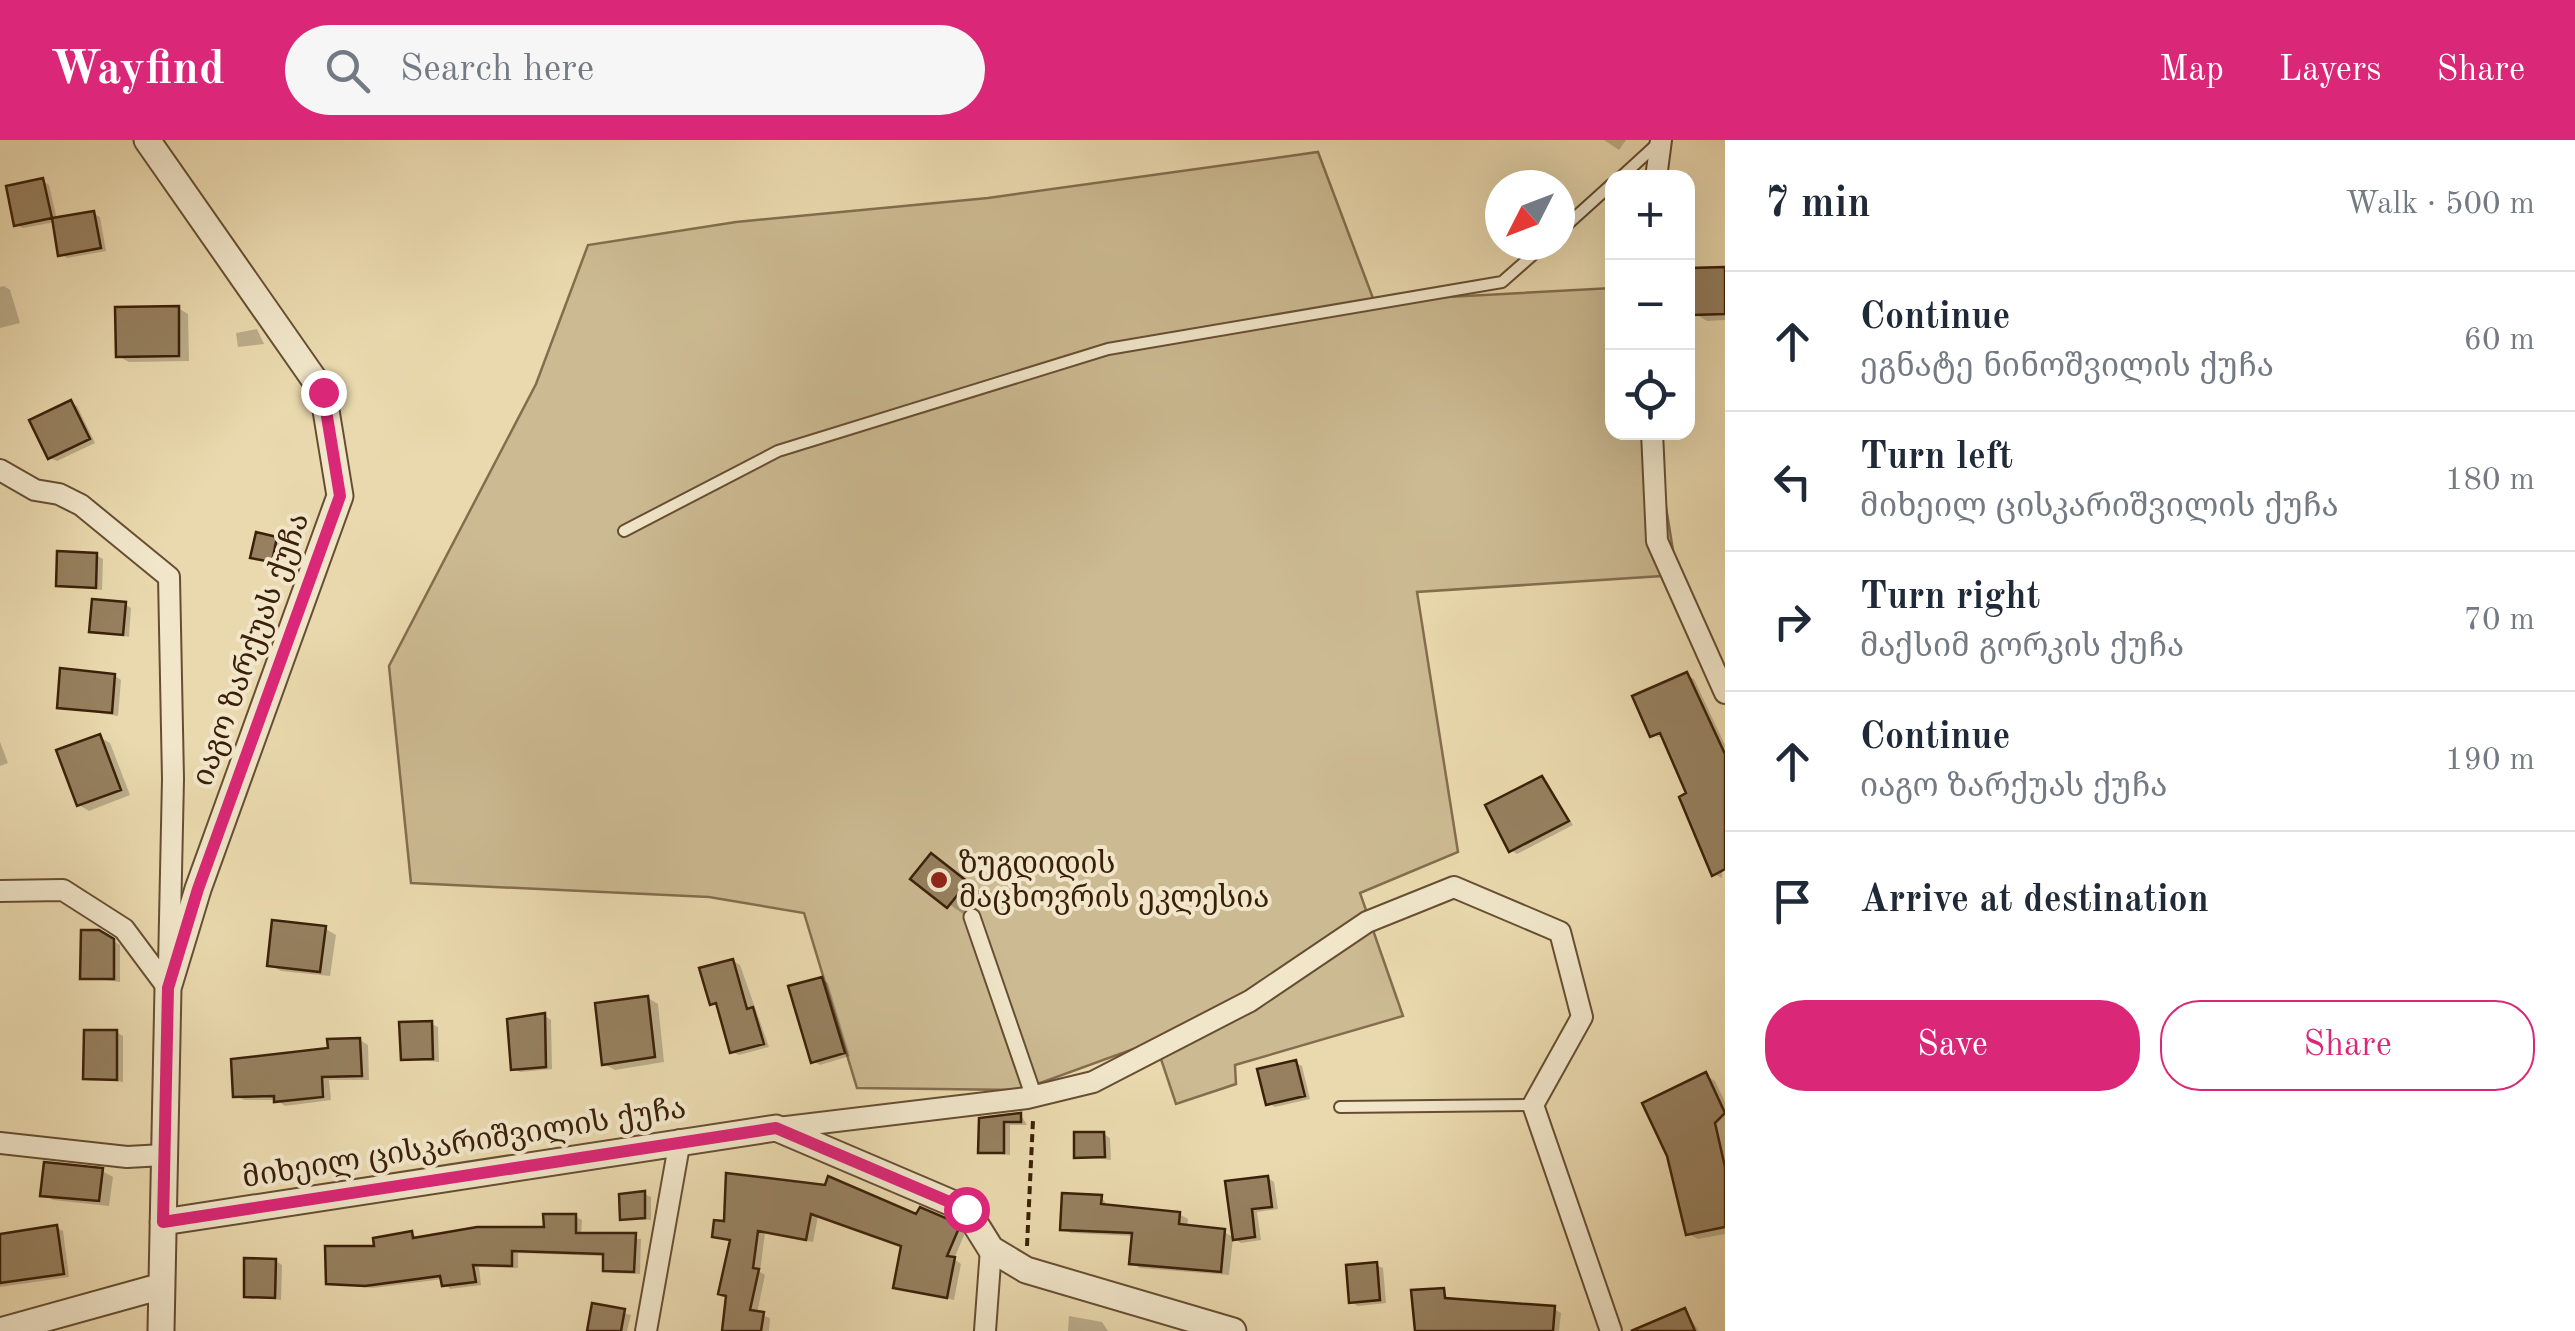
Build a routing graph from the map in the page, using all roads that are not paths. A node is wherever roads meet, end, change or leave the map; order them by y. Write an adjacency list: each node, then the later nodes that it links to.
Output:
1 (147, 140): 14 (street, იაგო ზარქუას ქუჩა)
2 (1661, 141): 3 (lane); 4 (street)
3 (1629, 170)
4 (1657, 170)
5 (1605, 190): 6 (lane)
6 (1575, 217)
7 (1527, 260): 10 (lane)
8 (1652, 440): 11 (street)
9 (0, 470): 14 (street)
10 (624, 531)
11 (1725, 693)
12 (0, 892): 14 (street)
13 (972, 917): 15 (street)
14 (168, 988): 21 (street, იაგო ზარქუას ქუჩა)
15 (1034, 1097): 16 (street); 18 (street)
16 (1533, 1105): 17 (lane); 30 (street)
17 (1340, 1107)
18 (776, 1128): 19 (street, მიხეილ ცისკარიშვილის ქუჩა); 23 (street)
19 (680, 1140): 22 (street, მიხეილ ცისკარიშვილის ქუჩა); 27 (street)
20 (0, 1144): 21 (street)
21 (164, 1155): 22 (street, იაგო ზარქუას ქუჩა)
22 (163, 1222): 24 (street, იაგო ზარქუას ქუჩა)
23 (991, 1249): 28 (street); 29 (street)
24 (162, 1286): 25 (street); 26 (street, იაგო ზარქუას ქუჩა)
25 (0, 1331)
26 (160, 1331)
27 (646, 1331)
28 (985, 1331)
29 (1233, 1331)
30 (1611, 1331)

